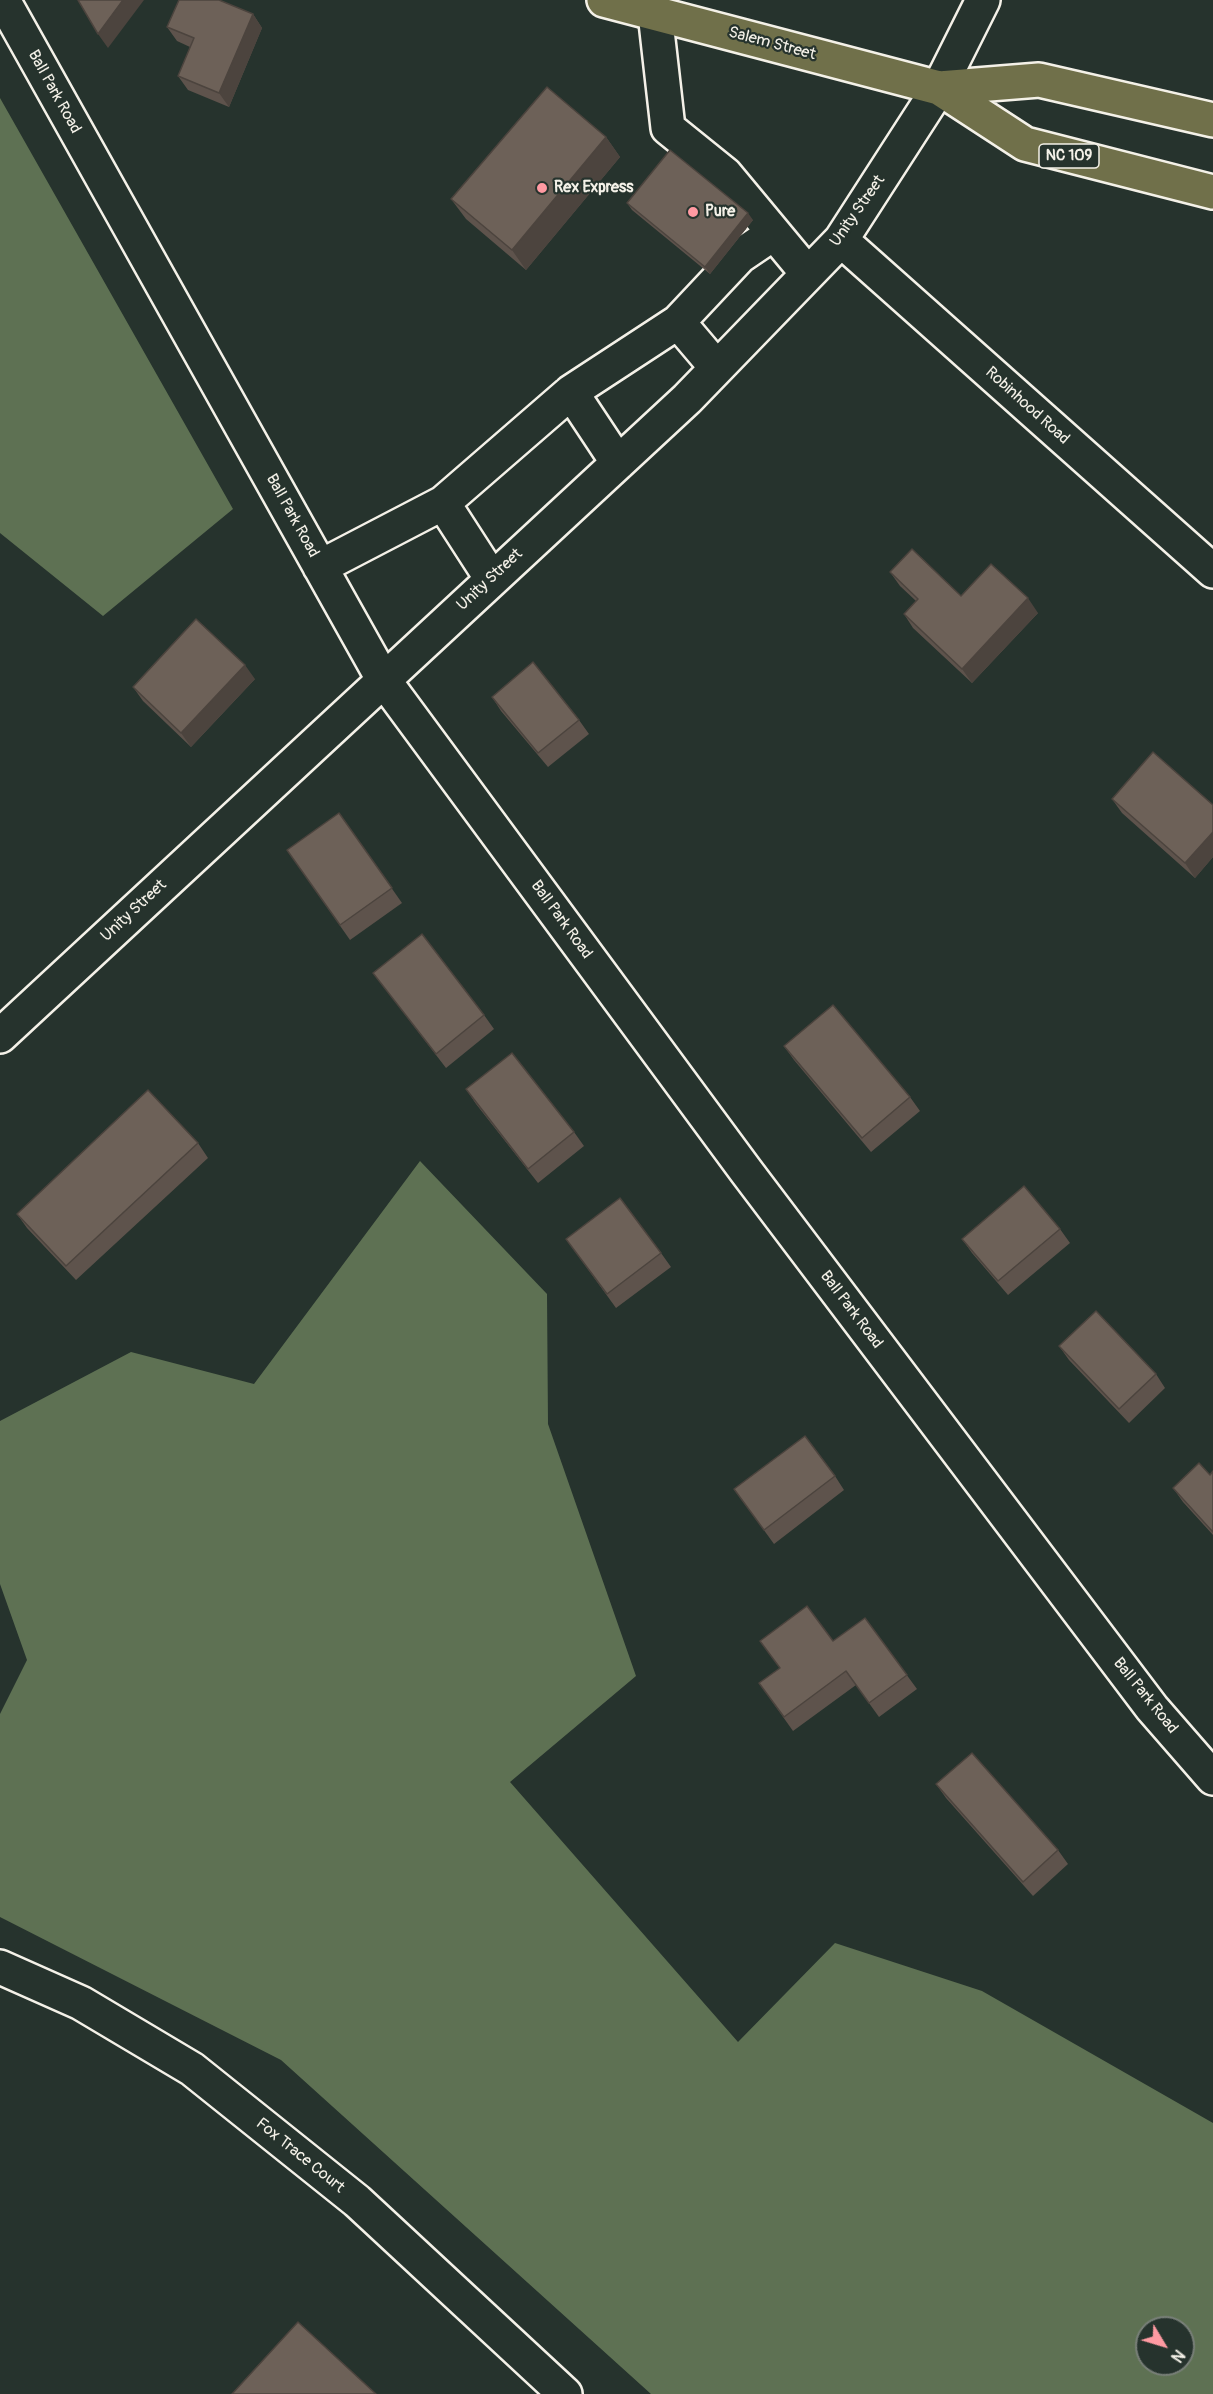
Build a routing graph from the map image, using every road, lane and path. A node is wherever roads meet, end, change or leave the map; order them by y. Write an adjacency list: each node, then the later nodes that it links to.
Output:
1 (3, 0): 16 (street, Ball Park Road)
2 (604, 0): 4 (main road, Salem Street / NC 109)
3 (983, 0): 5 (street, Unity Street)
4 (655, 13): 5 (main road, Salem Street / NC 109); 8 (street)
5 (939, 88): 6 (main road, NC 109); 7 (main road, NC 109); 9 (street, Unity Street)
6 (1213, 120)
7 (1213, 192)
8 (774, 233): 10 (street); 11 (street)
9 (841, 240): 10 (street, Unity Street); 17 (street, Robinhood Road)
10 (808, 274): 12 (street, Unity Street)
11 (678, 322): 12 (street); 13 (street)
12 (717, 368): 14 (street, Unity Street)
13 (572, 392): 14 (street); 15 (street)
14 (618, 463): 18 (street, Unity Street)
15 (443, 503): 16 (street); 18 (street)
16 (321, 567): 19 (street, Ball Park Road)
17 (1213, 571)
18 (492, 579): 19 (street, Unity Street)
19 (383, 679): 20 (street, Unity Street); 21 (street, Ball Park Road)
20 (0, 1036)
21 (1213, 1778)
22 (0, 1967): 23 (street, Fox Trace Court)
23 (565, 2394)

